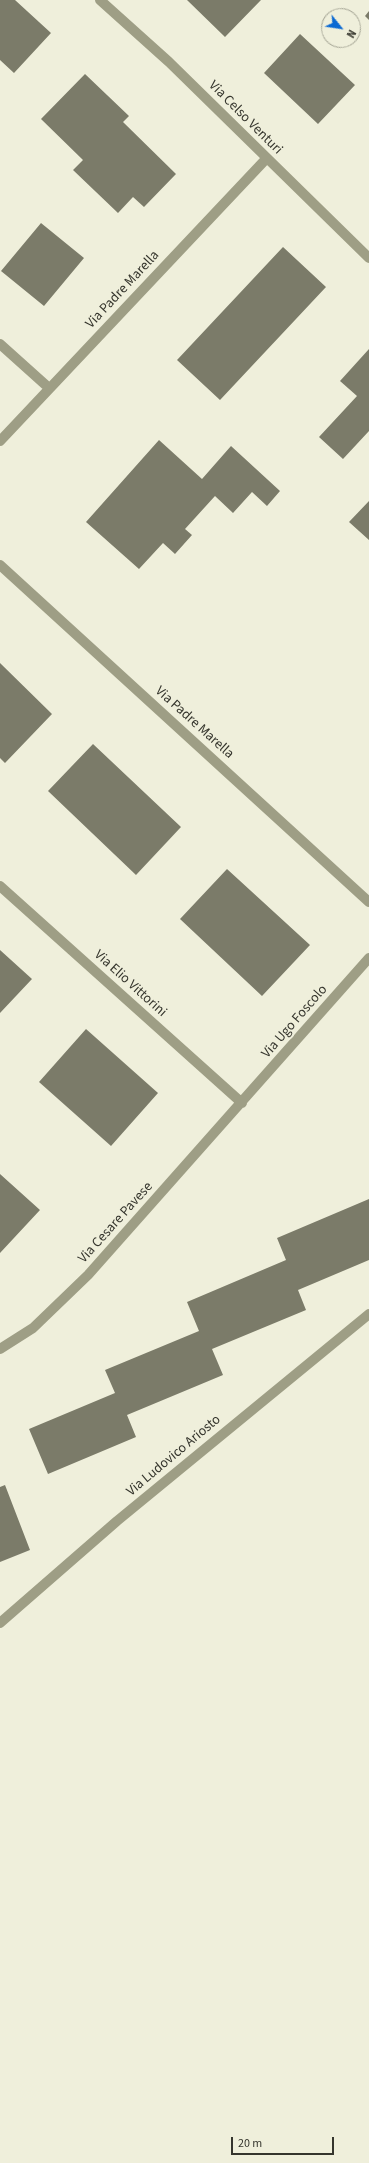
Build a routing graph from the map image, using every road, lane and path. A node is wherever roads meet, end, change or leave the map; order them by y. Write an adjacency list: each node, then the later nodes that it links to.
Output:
1 (100, 0): 2 (street, Via Celso Venturi)
2 (266, 159): 3 (street, Via Celso Venturi); 5 (street, Via Padre Marella)
3 (369, 258)
4 (0, 344): 5 (street)
5 (50, 388): 6 (street, Via Padre Marella)
6 (0, 441)
7 (0, 565): 9 (street, Via Padre Marella)
8 (0, 886): 11 (street, Via Elio Vittorini)
9 (369, 902)
10 (369, 958): 11 (street, Via Ugo Foscolo)
11 (242, 1103): 13 (street, Via Cesare Pavese)
12 (369, 1314): 14 (street, Via Ludovico Ariosto)
13 (0, 1349)
14 (0, 1623)

